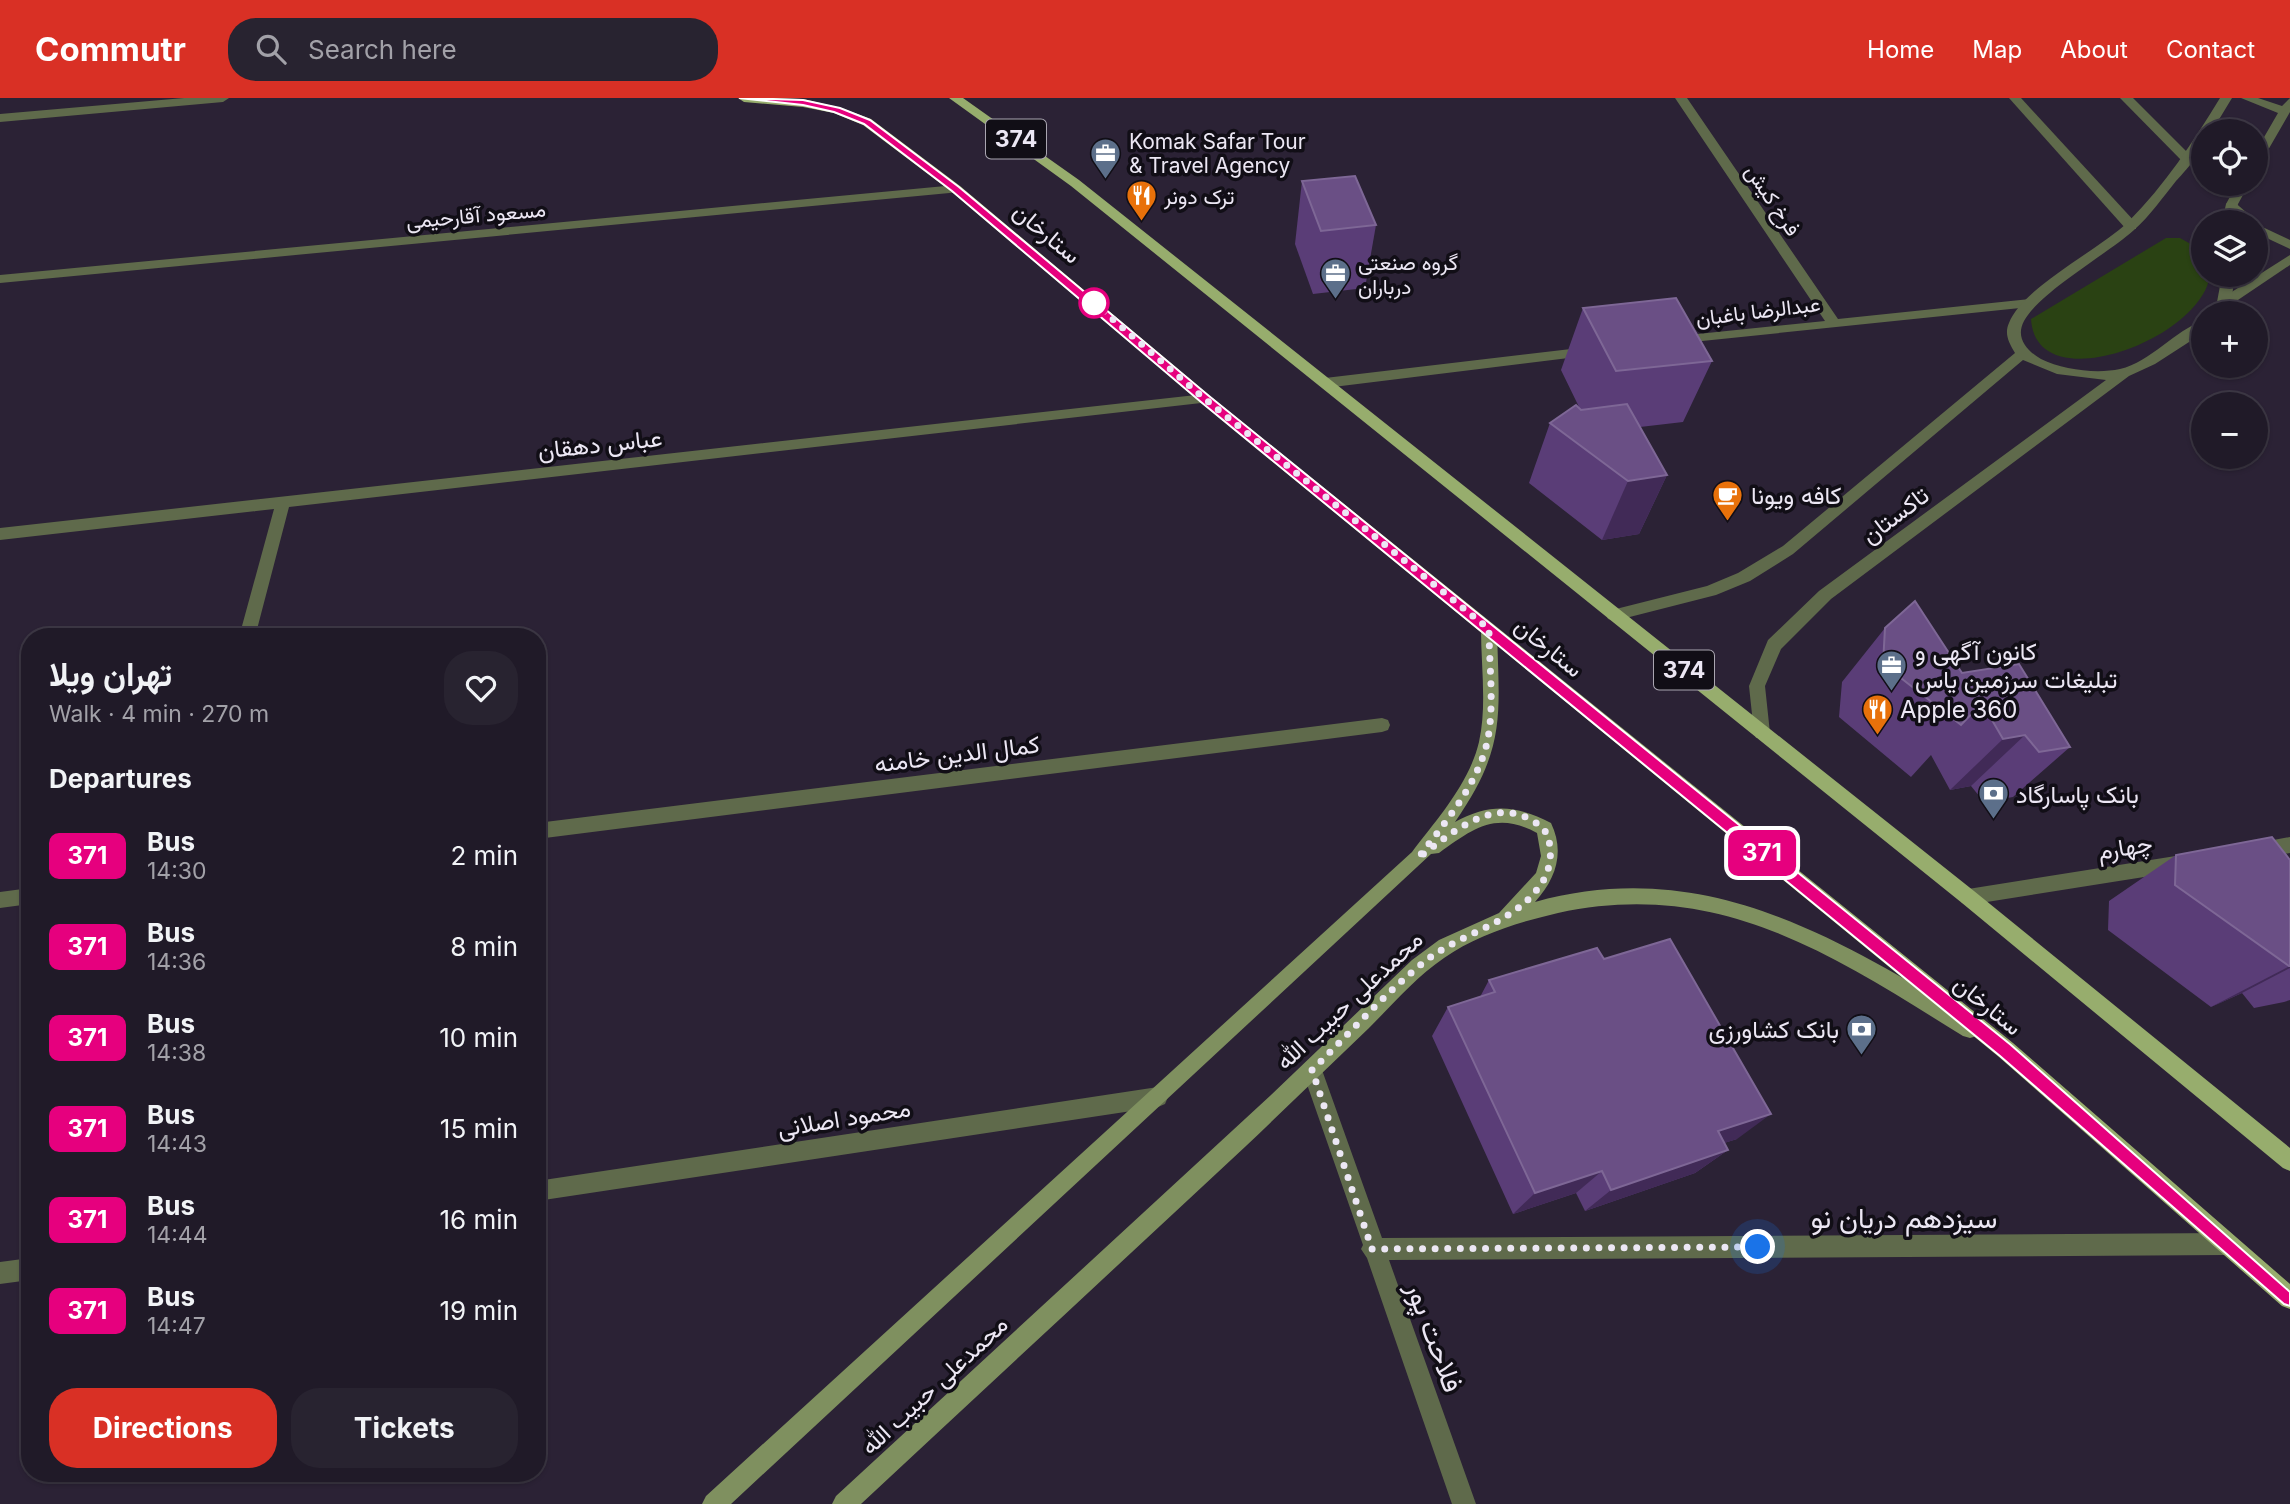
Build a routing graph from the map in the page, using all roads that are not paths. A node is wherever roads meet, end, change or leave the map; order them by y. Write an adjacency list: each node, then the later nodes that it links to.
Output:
1 (223, 98): 10 (street)
2 (744, 98): 15 (main road, ستارخان)
3 (955, 98): 33 (main road, 374)
4 (1681, 98): 27 (street, فرخ کیش)
5 (2015, 98): 20 (street)
6 (2126, 98): 14 (street)
7 (2226, 98): 11 (street)
8 (2247, 98): 9 (street)
9 (2287, 107): 12 (street)
10 (0, 118)
11 (2213, 119)
12 (2268, 140)
13 (2191, 155): 14 (street)
14 (2188, 160): 20 (street)
15 (956, 189): 24 (street, مسعود آقارحیمی); 34 (main road, ستارخان)
16 (2236, 196): 17 (street)
17 (2232, 204): 18 (street); 19 (street)
18 (2231, 210)
19 (2238, 210)
20 (2131, 226): 26 (street)
21 (2268, 234): 22 (street)
22 (2290, 245)
23 (2290, 259): 25 (street)
24 (0, 279)
25 (2230, 301)
26 (2030, 303): 27 (street, عبدالرضا باغبان); 31 (street)
27 (1834, 323): 29 (street, عبدالرضا باغبان)
28 (2191, 335): 32 (street, تاکستان)
29 (1670, 342)
30 (1601, 351): 33 (street)
31 (2023, 353): 32 (street); 37 (street, تاکستان)
32 (2123, 374): 41 (street, تاکستان)
33 (1325, 383): 37 (main road, 374)
34 (1205, 399): 35 (street, عباس دهقان); 39 (main road, ستارخان)
35 (282, 502): 36 (street, عباس دهقان); 38 (street)
36 (0, 534)
37 (1614, 615): 41 (main road, 374)
38 (249, 628)
39 (1489, 629): 45 (main road); 51 (main road, ستارخان)
40 (1382, 725): 42 (street, کمال الدین خامنه)
41 (1762, 733): 48 (main road, 374)
42 (546, 830)
43 (2290, 845): 44 (street)
44 (2236, 854)
45 (1418, 858): 50 (main road); 53 (main road)
46 (2196, 860): 48 (street, چهارم)
47 (21, 897): 49 (street)
48 (1968, 897): 54 (main road, 374)
49 (0, 900)
50 (1505, 919): 51 (main road, محمدعلی حبیب الله); 52 (main road, محمدعلی حبیب الله)
51 (2006, 1050): 56 (main road, ستارخان)
52 (1312, 1070): 57 (street, فلاحت پور); 62 (main road, محمدعلی حبیب الله)
53 (1158, 1097): 55 (street, محمود اصلانی); 61 (main road)
54 (2290, 1161)
55 (546, 1190)
56 (2226, 1244): 57 (street, سیزدهم دریان نو); 60 (main road, ستارخان)
57 (1372, 1249): 63 (street, فلاحت پور)
58 (21, 1270): 59 (street)
59 (0, 1273)
60 (2290, 1298)
61 (714, 1504)
62 (844, 1504)
63 (1464, 1504)

